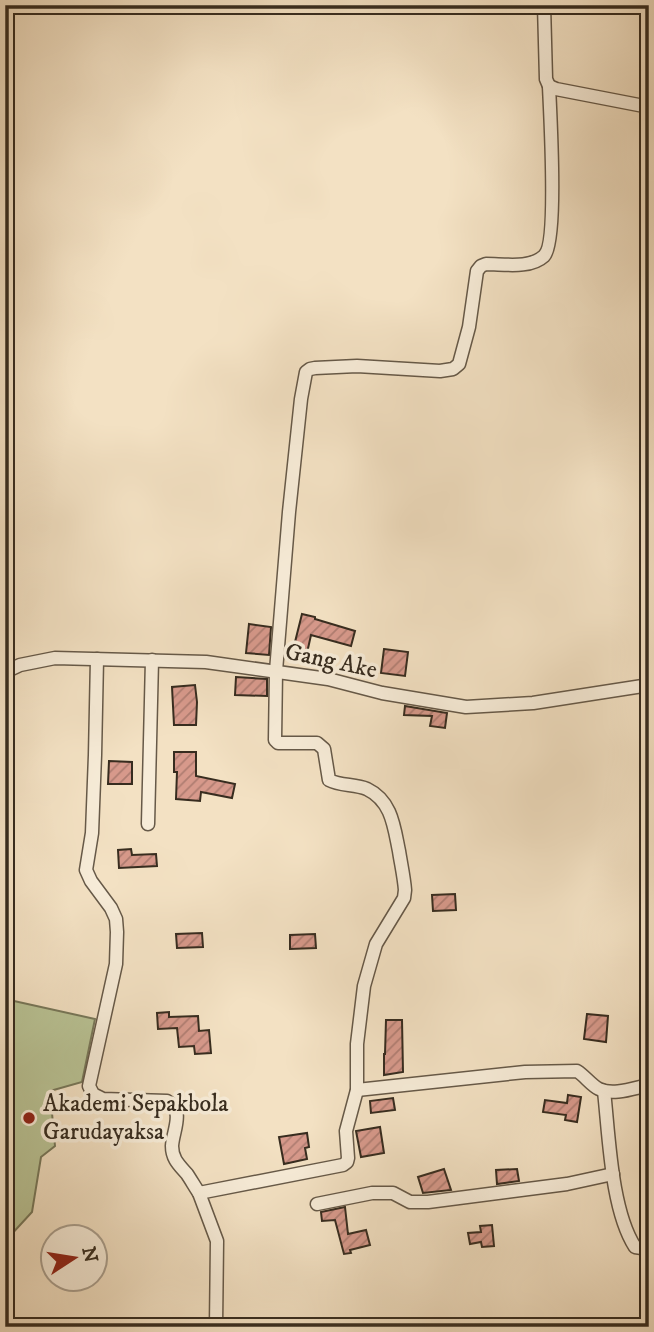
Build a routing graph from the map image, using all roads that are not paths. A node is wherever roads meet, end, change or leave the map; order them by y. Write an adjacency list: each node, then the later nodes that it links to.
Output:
1 (544, 5): 2 (street)
2 (549, 86): 3 (street); 6 (street)
3 (649, 107)
4 (97, 659): 5 (street, Gang Ake); 7 (street, Gang Ake); 14 (street)
5 (152, 660): 6 (street, Gang Ake); 9 (street)
6 (276, 671): 8 (street, Gang Ake); 11 (street)
7 (5, 672)
8 (649, 684)
9 (148, 824)
10 (649, 1086): 12 (street)
11 (358, 1090): 12 (street); 14 (street)
12 (604, 1091): 13 (street)
13 (614, 1174): 15 (street); 16 (street)
14 (199, 1193): 17 (street)
15 (317, 1204)
16 (649, 1249)
17 (216, 1327)

